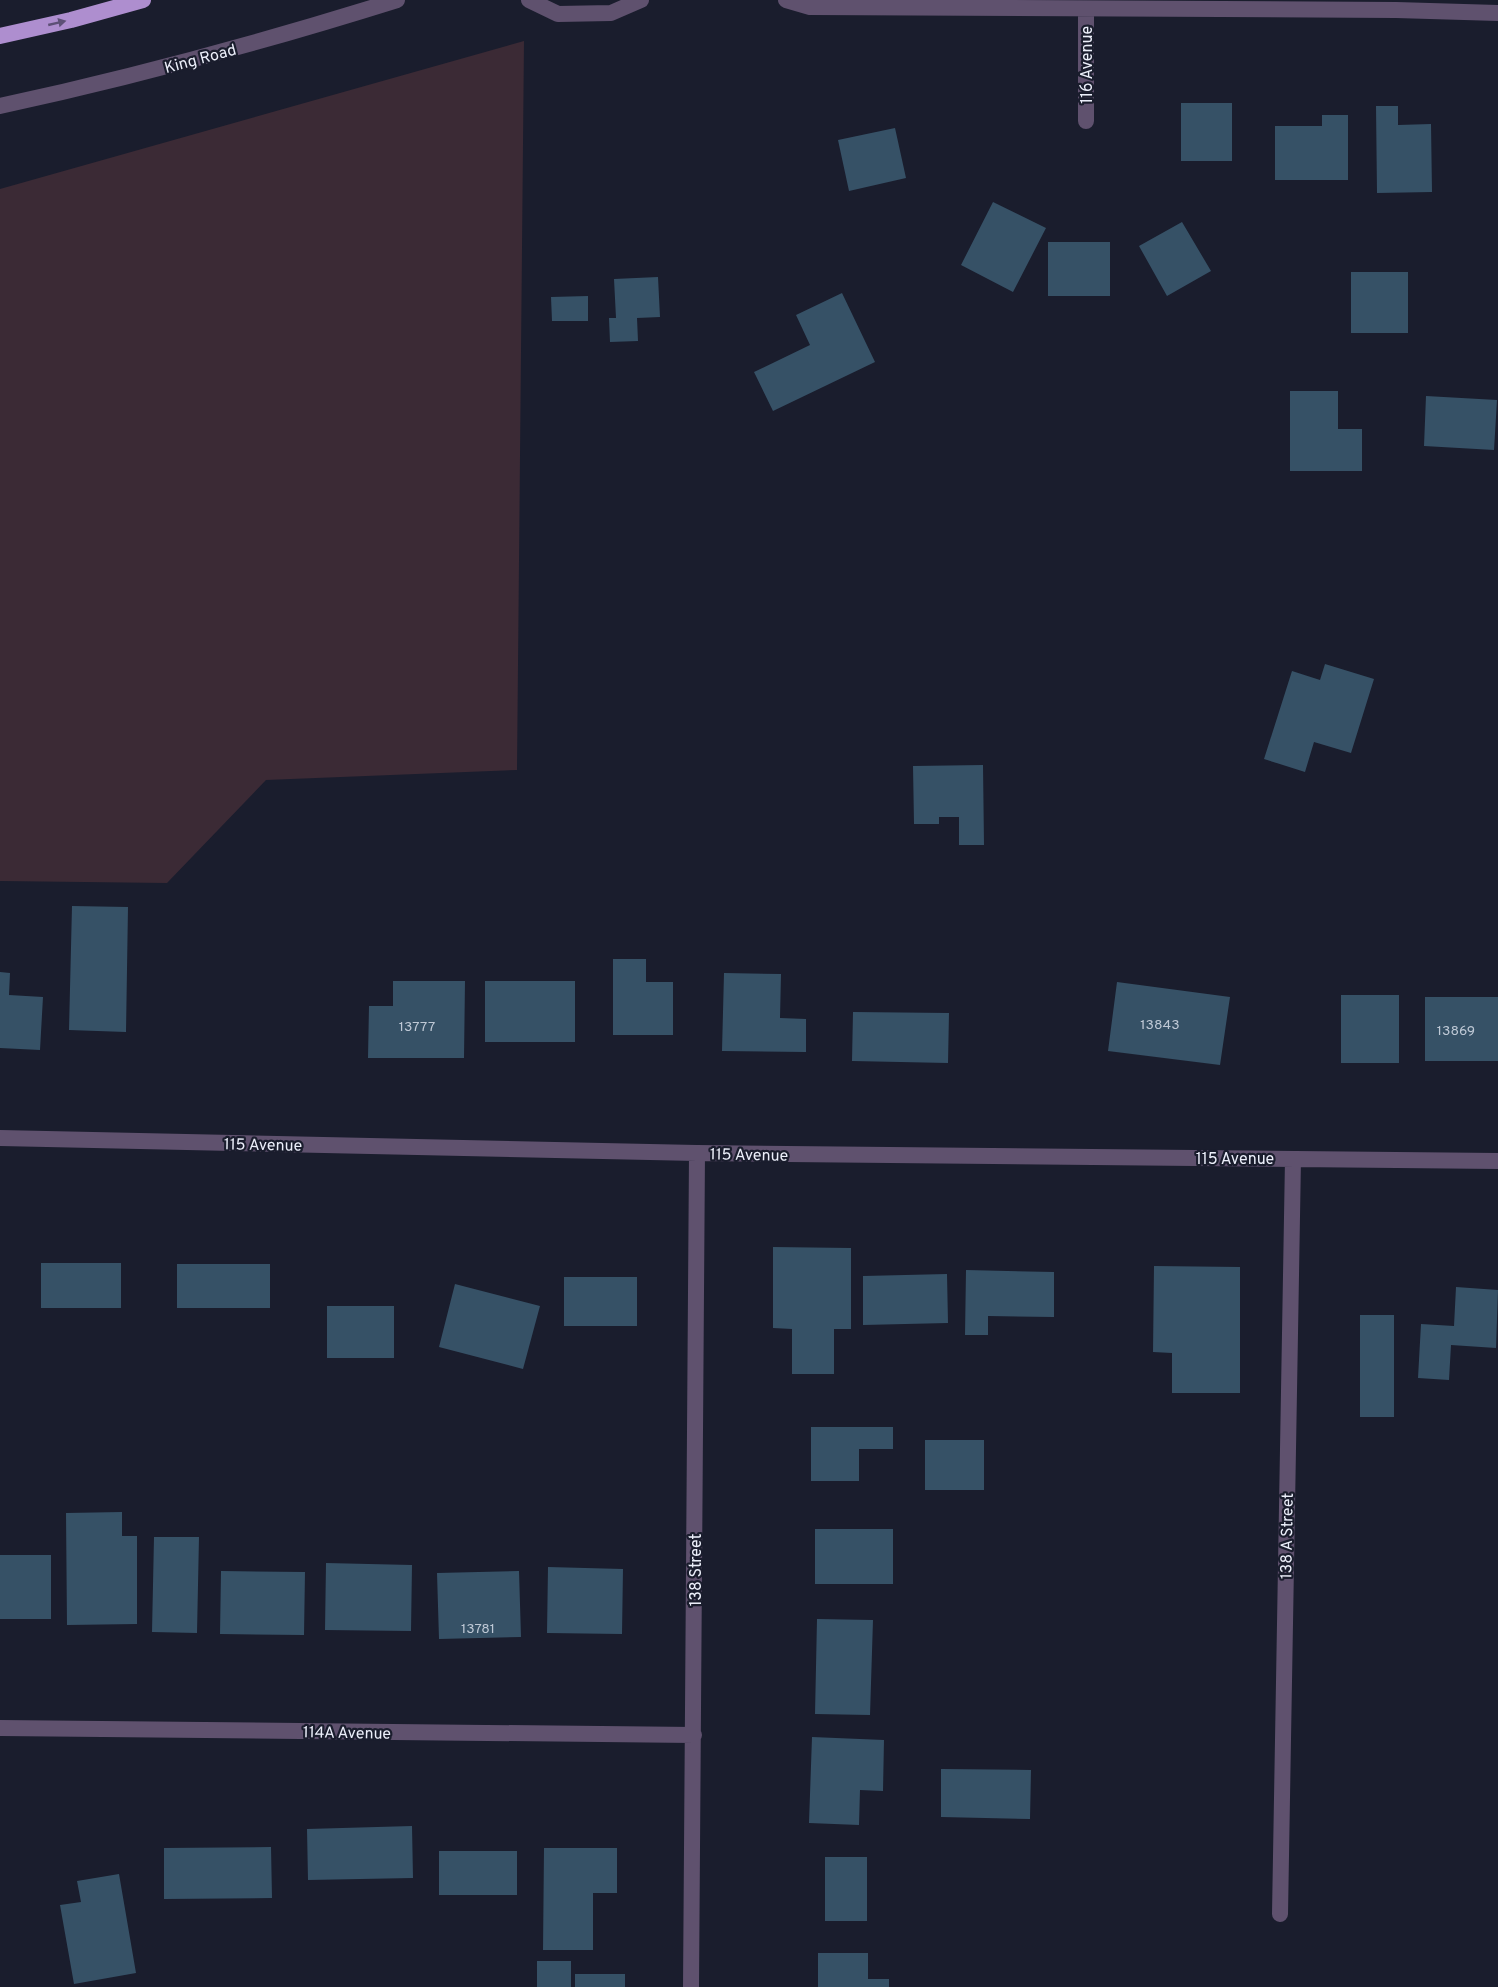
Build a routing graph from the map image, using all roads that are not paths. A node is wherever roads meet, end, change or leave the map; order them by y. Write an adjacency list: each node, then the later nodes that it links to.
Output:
1 (143, 0): 8 (highway, one-way to 1)
2 (397, 0): 9 (street, King Road)
3 (530, 0): 4 (street)
4 (641, 0)
5 (786, 0): 6 (street, 116 Avenue)
6 (1086, 9): 7 (street, 116 Avenue); 10 (street, 116 Avenue)
7 (1498, 13)
8 (0, 36)
9 (0, 106)
10 (1086, 122)
11 (0, 1138): 12 (street, 115 Avenue)
12 (697, 1153): 13 (street, 115 Avenue); 16 (street, 138 Street)
13 (1293, 1159): 14 (street, 115 Avenue); 17 (street, 138 A Street)
14 (1498, 1161)
15 (0, 1728): 16 (street, 114A Avenue)
16 (694, 1735): 18 (street, 138 Street)
17 (1280, 1914)
18 (691, 1987)

